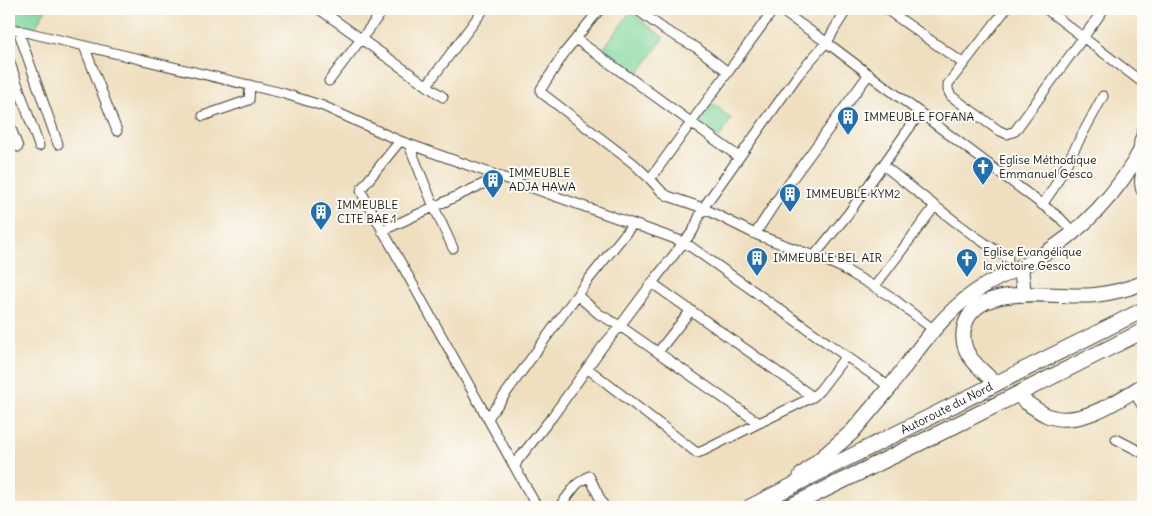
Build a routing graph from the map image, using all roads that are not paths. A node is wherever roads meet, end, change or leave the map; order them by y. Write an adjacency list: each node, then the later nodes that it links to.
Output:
1 (319, 9): 16 (street)
2 (384, 9): 16 (street)
3 (484, 9): 26 (street)
4 (600, 9): 15 (street)
5 (636, 9): 21 (street)
6 (774, 9): 21 (street)
7 (779, 9): 17 (street)
8 (847, 9): 17 (street)
9 (886, 9): 20 (street)
10 (1006, 9): 20 (street)
11 (1046, 9): 14 (street)
12 (1104, 9): 14 (street)
13 (13, 29): 18 (street); 36 (street)
14 (1084, 37): 20 (street); 24 (street)
15 (576, 38): 31 (street); 44 (street)
16 (361, 39): 23 (street); 26 (street)
17 (826, 42): 22 (street); 40 (street)
18 (84, 46): 25 (street); 34 (street)
19 (9, 60): 37 (street)
20 (964, 64)
21 (728, 72): 31 (street)
22 (868, 74): 29 (street); 53 (street)
23 (329, 81)
24 (1143, 83)
25 (250, 85): 30 (street); 35 (street)
26 (427, 85): 28 (street)
27 (1103, 96): 46 (street)
28 (444, 97)
29 (920, 114): 41 (street); 46 (street)
30 (203, 116)
31 (692, 122): 40 (street); 44 (street)
32 (9, 123): 39 (street)
33 (1143, 129): 42 (street)
34 (117, 131)
35 (405, 143): 43 (street); 48 (street); 51 (street)
36 (58, 144)
37 (40, 146)
38 (1143, 146): 42 (main road)
39 (18, 147)
40 (739, 157): 49 (street)
41 (883, 165): 47 (street); 56 (street)
42 (1140, 165): 45 (main road); 52 (main road)
43 (498, 177): 48 (street); 50 (street)
44 (650, 179): 49 (street)
45 (1143, 189)
46 (1042, 205): 52 (street)
47 (935, 206): 57 (street); 61 (street)
48 (434, 207): 51 (street); 55 (street)
49 (703, 208): 53 (street); 54 (street)
50 (633, 224): 54 (street); 63 (street)
51 (382, 231): 78 (street)
52 (1073, 232): 58 (main road)
53 (755, 234): 56 (street)
54 (684, 242): 59 (street); 70 (street)
55 (453, 248)
56 (814, 256): 61 (street)
57 (1008, 258)
58 (1021, 266): 62 (main road); 67 (main road)
59 (652, 283): 64 (street); 66 (street)
60 (1143, 283): 62 (main road)
61 (875, 286): 67 (street)
62 (1024, 295): 72 (main road)
63 (578, 296): 66 (street); 78 (street)
64 (691, 310): 69 (street); 75 (street)
65 (1143, 310): 83 (highway, Autoroute du Nord)
66 (620, 326): 69 (street); 71 (street)
67 (934, 330): 73 (main road)
68 (1143, 331): 88 (highway, Autoroute du Nord)
69 (658, 352): 79 (street)
70 (846, 356): 73 (street); 75 (street)
71 (587, 368): 79 (street); 82 (street)
72 (989, 377)
73 (890, 387): 83 (highway)
74 (1138, 388): 76 (main road); 77 (street)
75 (813, 397): 79 (street)
76 (1023, 400)
77 (1143, 407)
78 (488, 418): 82 (street)
79 (758, 423)
80 (1116, 439): 81 (street)
81 (1143, 452)
82 (515, 466): 84 (street)
83 (769, 498): 87 (highway, Autoroute du Nord)
84 (537, 507)
85 (559, 507): 86 (street)
86 (604, 507)
87 (750, 507)
88 (788, 507)

